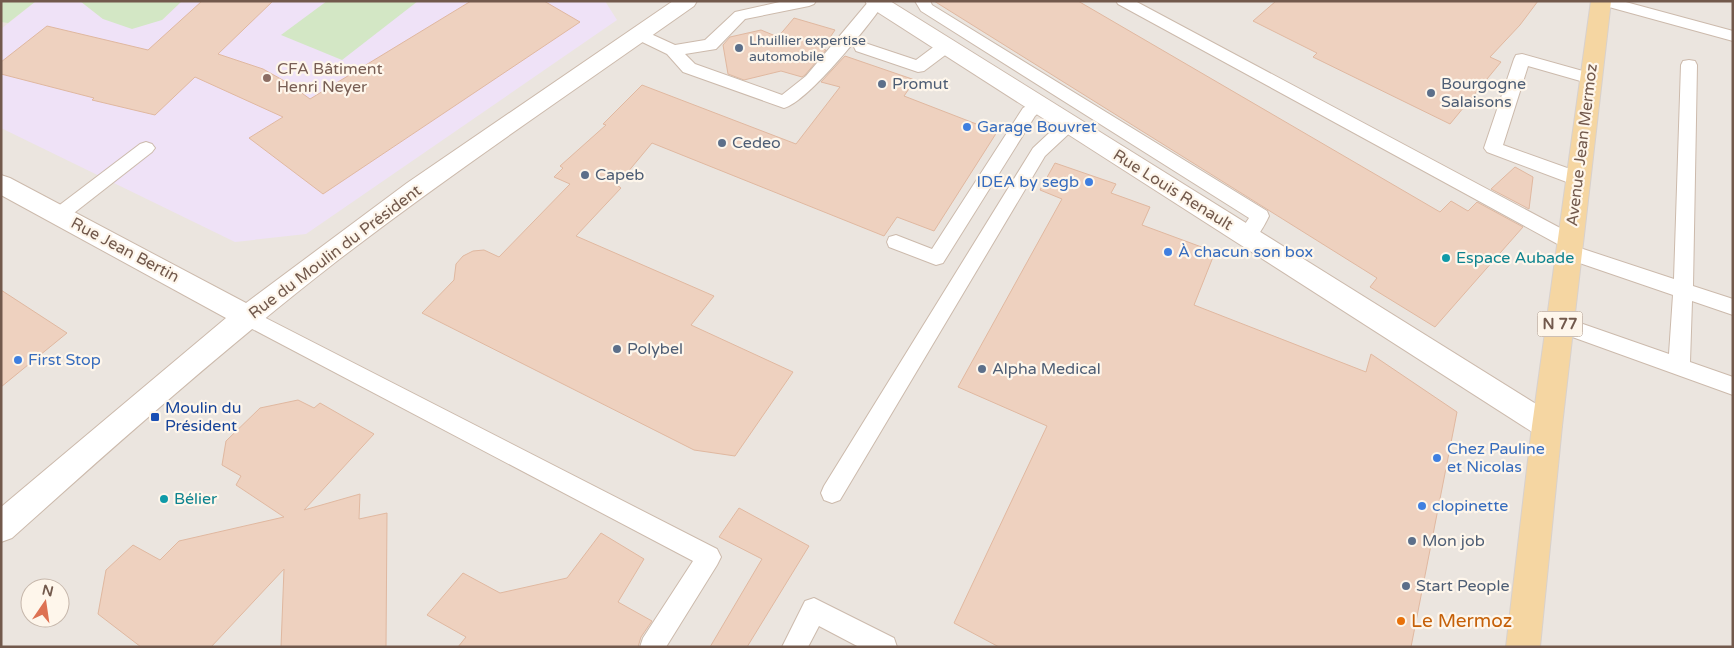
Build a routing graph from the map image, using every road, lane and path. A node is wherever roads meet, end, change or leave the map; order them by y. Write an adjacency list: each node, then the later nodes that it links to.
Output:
1 (686, 1): 9 (street, Rue du Moulin du Président)
2 (809, 1): 13 (lane)
3 (922, 1): 22 (lane)
4 (1123, 1): 24 (lane)
5 (1602, 1): 8 (lane); 15 (main road, Avenue Jean Mermoz / N 77)
6 (1664, 1): 8 (lane)
7 (876, 2): 11 (street, Rue Louis Renault); 13 (lane)
8 (1663, 17): 10 (lane)
9 (640, 34): 13 (lane); 27 (street, Rue du Moulin du Président)
10 (1733, 36)
11 (946, 46): 12 (lane); 16 (street, Rue Louis Renault)
12 (862, 47)
13 (673, 50)
14 (1689, 65): 25 (lane)
15 (1591, 79): 19 (main road, Avenue Jean Mermoz / N 77); 19 (lane)
16 (1039, 105): 17 (street, Rue Louis Renault); 23 (lane)
17 (1069, 124): 22 (street, Rue Louis Renault); 32 (lane)
18 (146, 148): 21 (lane)
19 (1578, 179): 24 (main road, Avenue Jean Mermoz / N 77)
20 (1, 184): 21 (street, Rue Jean Bertin)
21 (59, 215): 27 (street, Rue Jean Bertin)
22 (1246, 236): 31 (street, Rue Louis Renault)
23 (896, 242)
24 (1570, 247): 25 (lane); 28 (main road, Avenue Jean Mermoz / N 77)
25 (1683, 290): 26 (lane); 29 (lane)
26 (1733, 307)
27 (248, 317): 33 (street, Rue du Moulin du Président); 34 (lane)
28 (1560, 324): 29 (lane); 31 (main road, Avenue Jean Mermoz / N 77)
29 (1679, 366): 30 (lane)
30 (1733, 386)
31 (1547, 426): 37 (main road, Avenue Jean Mermoz / N 77)
32 (832, 493)
33 (1, 527)
34 (652, 647)
35 (794, 647): 36 (lane)
36 (886, 647)
37 (1523, 647)

